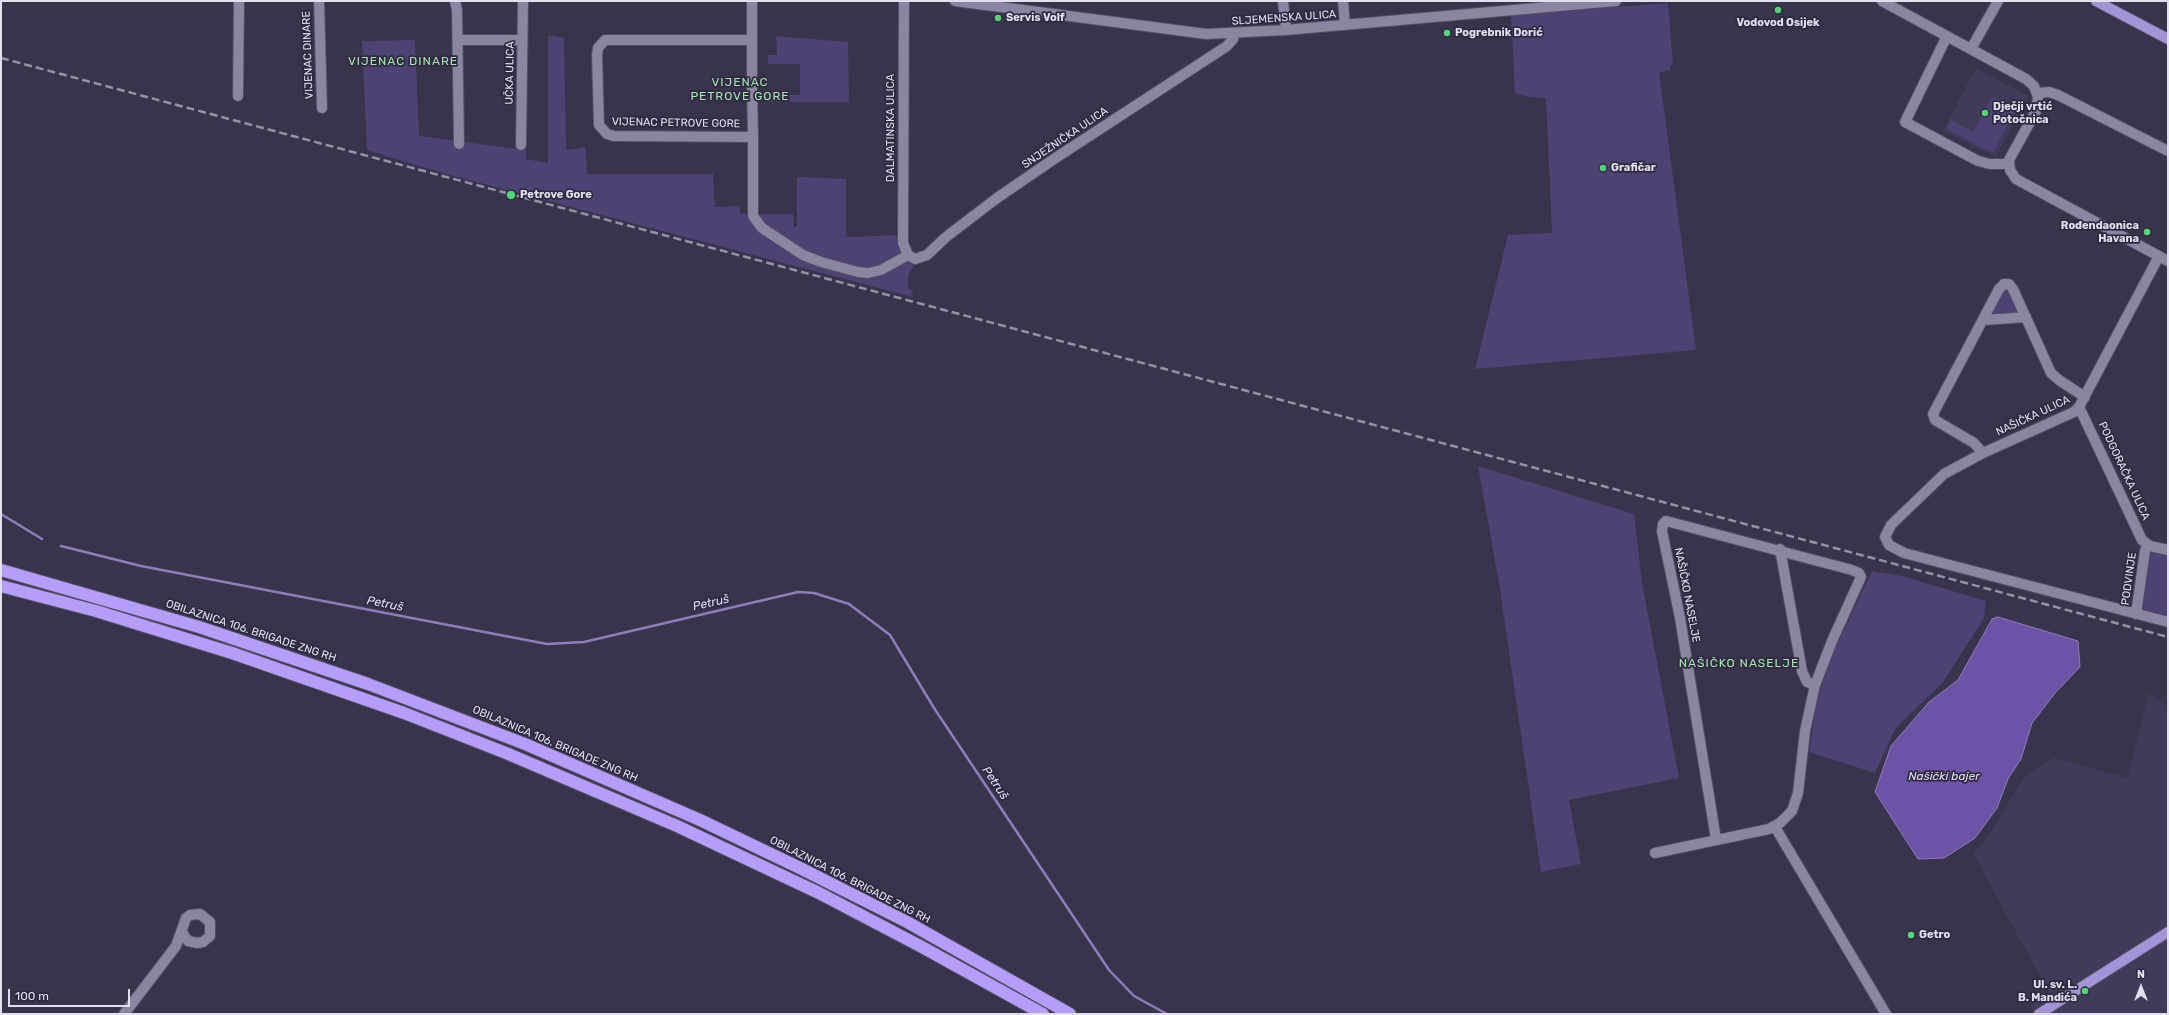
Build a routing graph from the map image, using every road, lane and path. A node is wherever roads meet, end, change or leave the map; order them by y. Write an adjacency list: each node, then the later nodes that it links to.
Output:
1 (239, 1): 25 (street)
2 (319, 1): 26 (street, VIJENAC DINARE)
3 (455, 1): 20 (street)
4 (523, 1): 21 (street, UČKA ULICA)
5 (752, 1): 22 (street, VIJENAC PETROVE GORE)
6 (904, 1): 32 (street, DALMATINSKA ULICA)
7 (955, 1): 17 (street, SLJEMENSKA ULICA)
8 (1283, 1): 16 (street)
9 (1343, 1): 15 (street)
10 (1616, 1): 14 (street, SLJEMENSKA ULICA)
11 (1882, 1): 18 (street)
12 (1998, 1): 23 (street)
13 (2096, 1): 19 (main road)
14 (1536, 4): 15 (street, SLJEMENSKA ULICA)
15 (1345, 25): 16 (street, SLJEMENSKA ULICA)
16 (1286, 30): 17 (street, SLJEMENSKA ULICA)
17 (1235, 33): 32 (street, SNJEŽNIČKA ULICA)
18 (1947, 36): 23 (street); 31 (street)
19 (2168, 39)
20 (458, 40): 21 (street); 28 (street)
21 (522, 40): 29 (street, UČKA ULICA)
22 (752, 40): 27 (street, VIJENAC PETROVE GORE); 27 (street, VIJENAC PETROVE GORE)
23 (1971, 49): 24 (street)
24 (2038, 93): 30 (street); 31 (street)
25 (238, 96)
26 (322, 108)
27 (753, 137): 32 (street, VIJENAC PETROVE GORE)
28 (459, 144)
29 (521, 145)
30 (2168, 151)
31 (2009, 164): 33 (street)
32 (908, 255)
33 (2163, 258): 36 (street, NAŠIČKA ULICA)
34 (2026, 316): 35 (street); 35 (street); 36 (street)
35 (1984, 320): 38 (street)
36 (2085, 396): 37 (street, NAŠIČKA ULICA)
37 (2080, 407): 38 (street, NAŠIČKA ULICA); 39 (street, PODGORAČKA ULICA)
38 (1983, 453): 46 (street, NAŠIČKA ULICA)
39 (2147, 545): 41 (street, PODVINJE); 46 (street, PODVINJE)
40 (1780, 549): 48 (street); 48 (street, NAŠIČKO NASELJE); 50 (street, NAŠIČKO NASELJE)
41 (2168, 550)
42 (1, 570): 58 (highway, OBILAZNICA 106. BRIGADE ZNG RH)
43 (1, 586): 44 (highway)
44 (23, 592): 45 (highway); 57 (highway)
45 (1, 594)
46 (2136, 614): 47 (street)
47 (2168, 622)
48 (1814, 685): 49 (street, NAŠIČKO NASELJE)
49 (1775, 827): 50 (street); 59 (street)
50 (1716, 839): 51 (street)
51 (1655, 853)
52 (182, 932): 54 (street); 54 (street); 55 (street)
53 (2168, 932): 60 (main road)
54 (193, 943): 55 (street)
55 (162, 964): 56 (street)
56 (124, 1014)
57 (1043, 1014)
58 (1070, 1014)
59 (1886, 1014)
60 (2039, 1014)

